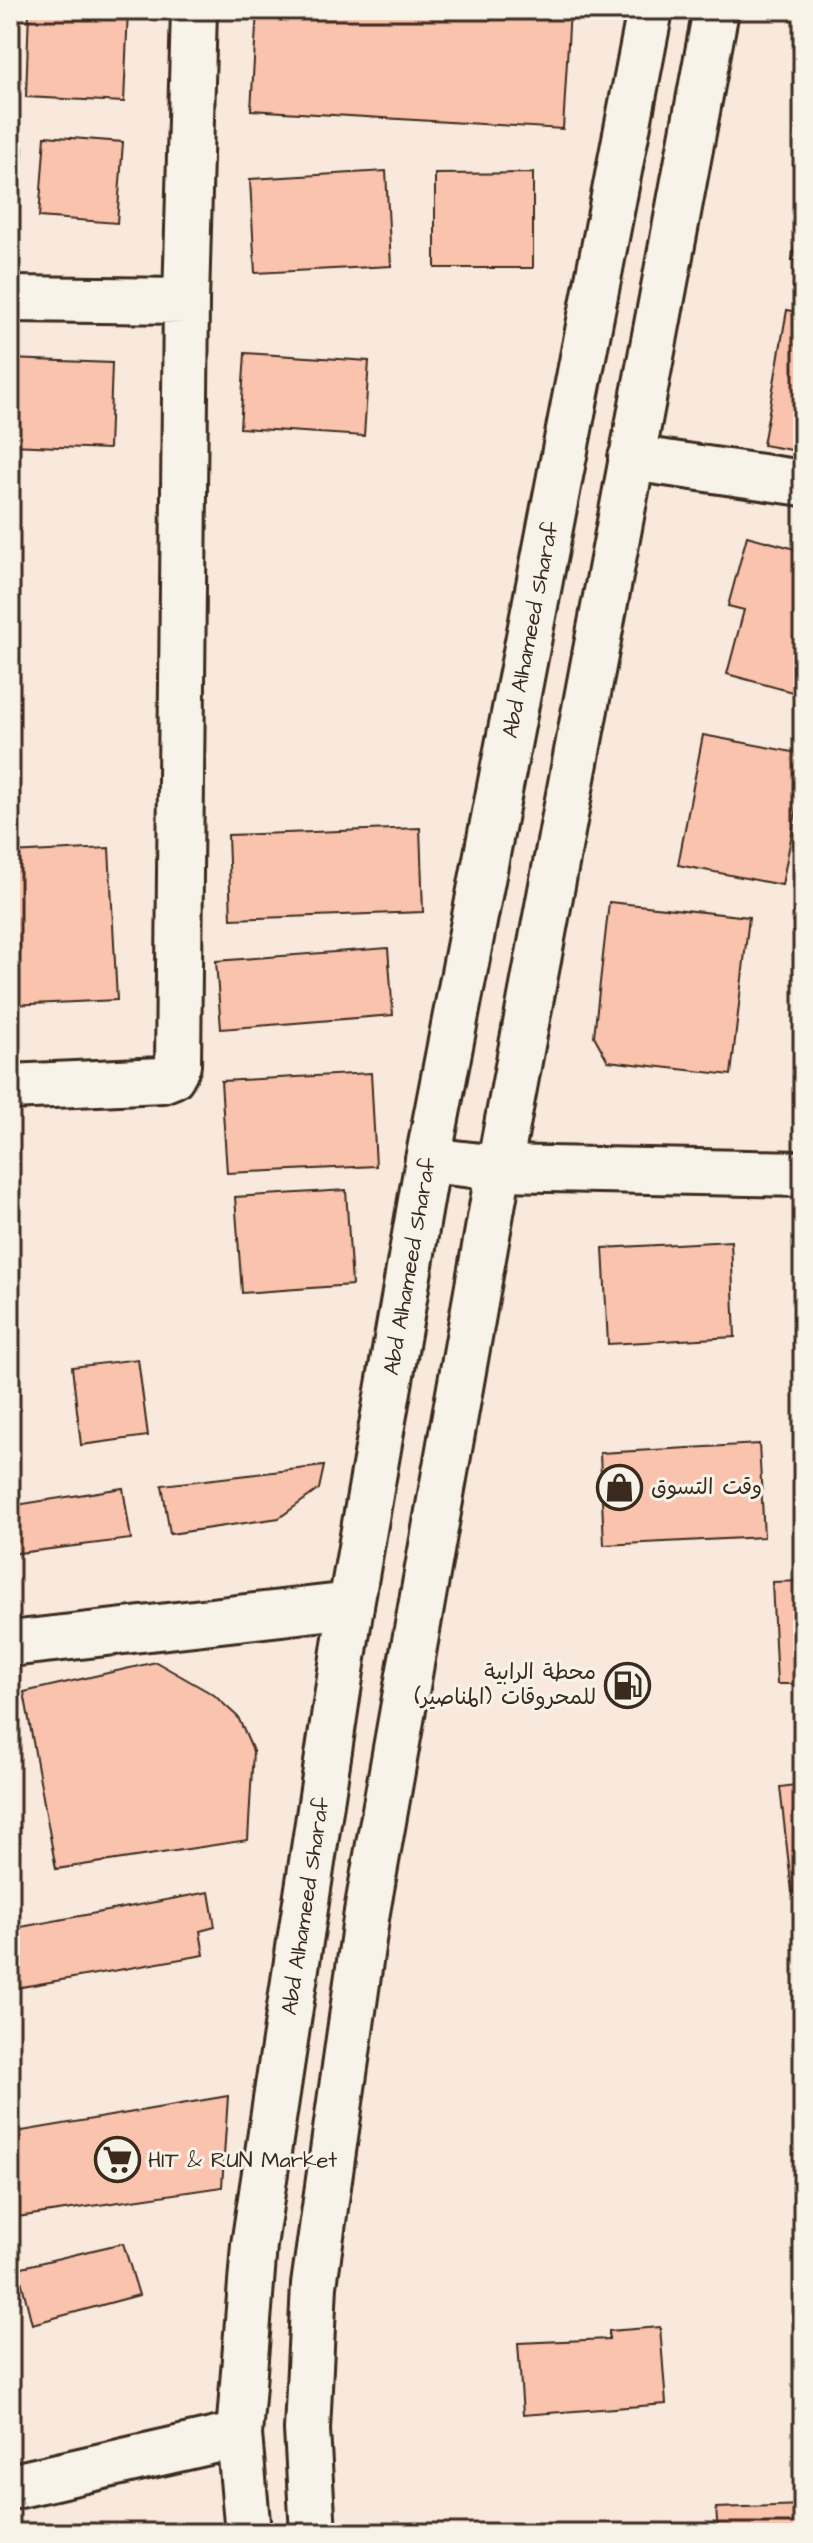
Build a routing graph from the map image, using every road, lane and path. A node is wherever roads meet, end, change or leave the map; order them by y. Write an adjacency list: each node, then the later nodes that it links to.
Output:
1 (194, 10): 5 (main road)
2 (650, 10): 9 (main road, Abd Alhameed Sharaf)
3 (716, 10): 6 (main road)
4 (10, 299): 5 (main road)
5 (186, 301): 8 (main road)
6 (631, 458): 7 (main road); 10 (main road)
7 (803, 483)
8 (10, 1087)
9 (428, 1160): 10 (main road); 12 (main road, Abd Alhameed Sharaf)
10 (499, 1168): 11 (main road); 17 (main road)
11 (803, 1174)
12 (351, 1605): 13 (main road); 14 (main road, Abd Alhameed Sharaf)
13 (10, 1644)
14 (239, 2435): 15 (main road); 16 (main road, Abd Alhameed Sharaf)
15 (10, 2487)
16 (248, 2533)
17 (313, 2533)

